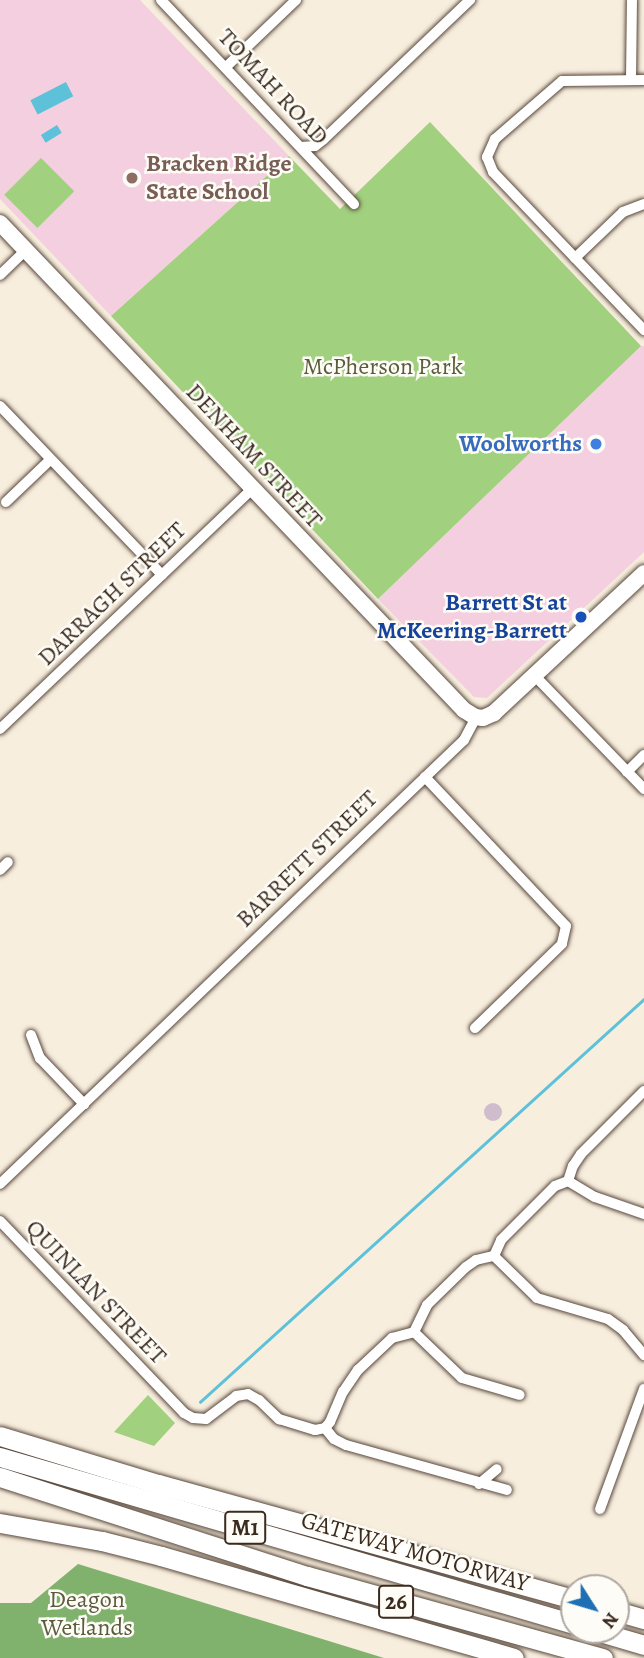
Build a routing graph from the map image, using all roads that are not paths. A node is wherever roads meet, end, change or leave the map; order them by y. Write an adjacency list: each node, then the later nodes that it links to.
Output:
1 (161, 0): 5 (street, TOMAH ROAD)
2 (296, 0): 5 (street)
3 (470, 0): 8 (street)
4 (632, 0): 6 (street)
5 (226, 67): 8 (street, TOMAH ROAD)
6 (631, 80): 7 (street); 13 (street)
7 (644, 80)
8 (300, 147): 9 (street, TOMAH ROAD)
9 (354, 204)
10 (644, 204): 13 (street)
11 (0, 223): 12 (street, DENHAM STREET)
12 (26, 250): 14 (street); 18 (street, DENHAM STREET)
13 (575, 258): 15 (street)
14 (0, 275)
15 (644, 330)
16 (0, 406): 17 (street)
17 (50, 460): 19 (street); 21 (street)
18 (253, 488): 21 (street, DARRAGH STREET); 23 (street, DENHAM STREET)
19 (6, 502)
20 (644, 573): 22 (street)
21 (162, 575): 24 (street, DARRAGH STREET)
22 (535, 676): 23 (street); 26 (street)
23 (476, 717): 27 (street, BARRETT STREET)
24 (0, 729)
25 (644, 755): 26 (street)
26 (627, 772): 28 (street)
27 (425, 776): 29 (street); 32 (street, BARRETT STREET)
28 (644, 789)
29 (475, 1028)
30 (31, 1035): 32 (street)
31 (644, 1091): 33 (street)
32 (85, 1104): 34 (street, BARRETT STREET)
33 (568, 1181): 35 (street); 37 (street)
34 (0, 1184)
35 (644, 1214)
36 (0, 1221): 42 (street, QUINLAN STREET)
37 (494, 1256): 38 (street); 39 (street)
38 (414, 1332): 41 (street); 42 (street)
39 (644, 1355)
40 (644, 1390): 49 (street)
41 (520, 1395)
42 (325, 1428): 47 (street)
43 (0, 1436): 51 (highway, GATEWAY MOTORWAY / M1)
44 (0, 1457): 52 (highway, GATEWAY MOTORWAY / M1)
45 (497, 1469): 47 (street)
46 (0, 1477): 54 (highway, 26)
47 (478, 1483): 48 (street)
48 (507, 1490)
49 (600, 1510)
50 (0, 1523): 53 (highway, 26)
51 (560, 1596)
52 (560, 1620)
53 (514, 1658)
54 (603, 1658)

